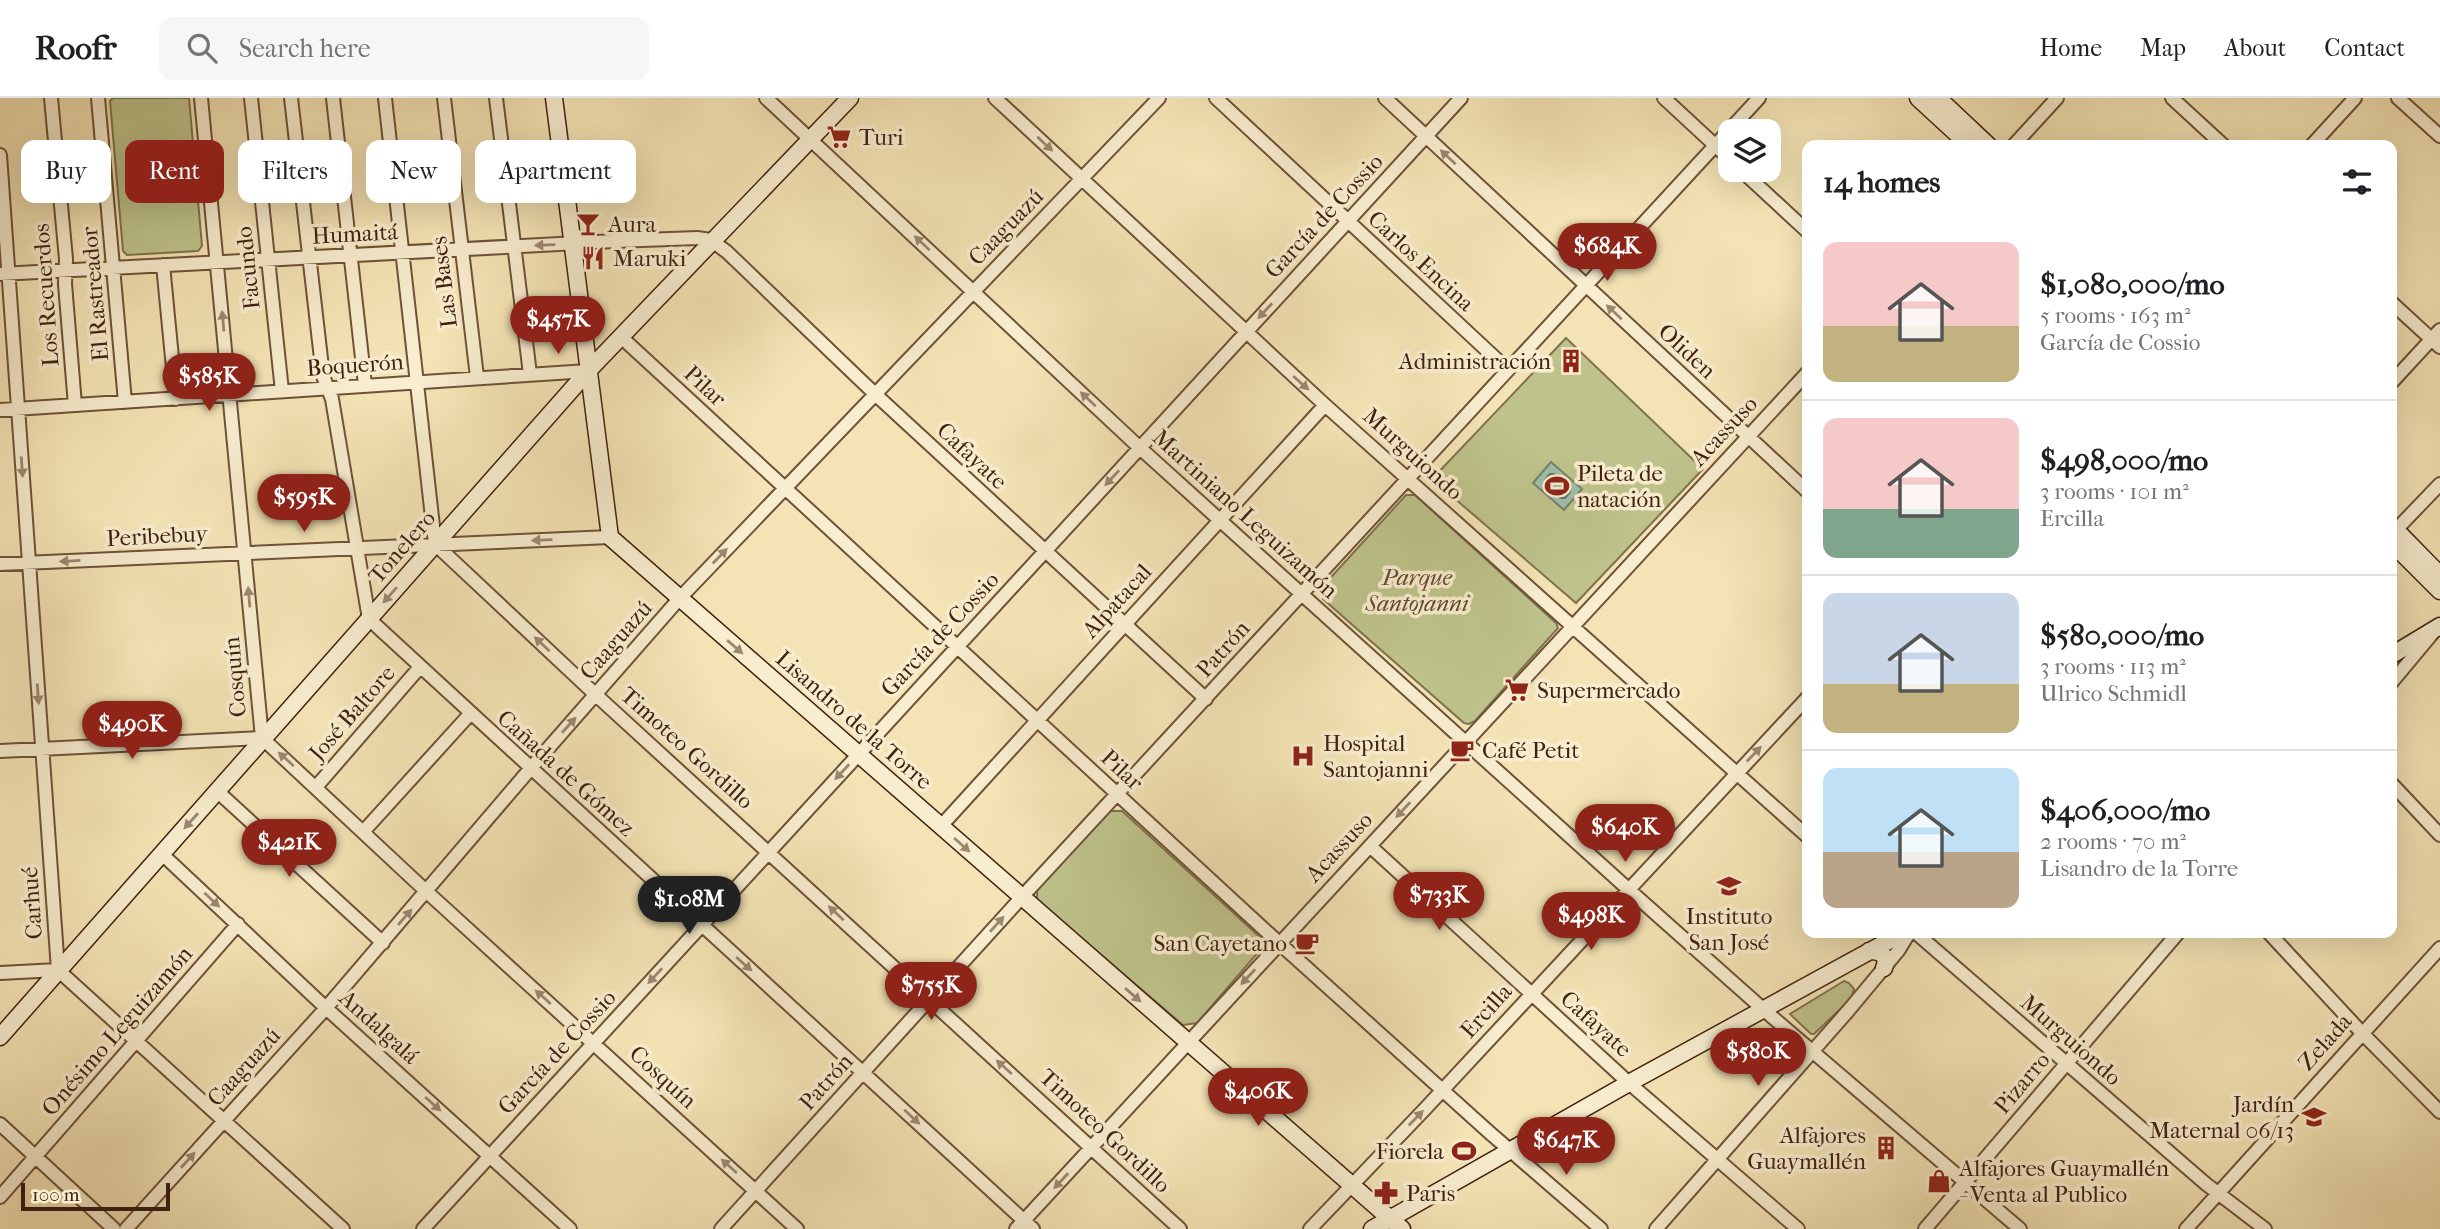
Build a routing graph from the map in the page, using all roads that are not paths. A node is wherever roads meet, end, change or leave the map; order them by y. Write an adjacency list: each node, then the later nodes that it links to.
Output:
1 (51, 98): 52 (street, Los Recuerdos)
2 (99, 98): 51 (street, El Rastreador)
3 (201, 98): 49 (street, Cosquín)
4 (251, 98): 48 (street, Facundo)
5 (291, 98): 47 (street)
6 (333, 98): 46 (street)
7 (385, 98): 45 (street)
8 (444, 98): 44 (street, Las Bases)
9 (496, 98): 43 (street)
10 (554, 98): 42 (street)
11 (766, 98): 28 (street, Martiniano Leguizamón)
12 (850, 98): 28 (street, Tonelero)
13 (995, 98): 37 (street, Murguiondo, one-way to 37)
14 (1159, 98): 37 (street, Caaguazú)
15 (1216, 98): 39 (street, Carlos Encina)
16 (1385, 98): 26 (street, Oliden)
17 (1461, 98): 26 (street, García de Cossio)
18 (1664, 98): 34 (street)
19 (1759, 98): 34 (street, Patrón)
20 (1918, 98): 29 (street)
21 (1938, 98): 30 (street)
22 (2057, 98): 31 (street)
23 (2172, 98): 32 (street)
24 (2355, 98): 33 (street)
25 (2398, 98): 27 (street)
26 (1426, 136): 39 (street, García de Cossio); 54 (street, Oliden, one-way to 26)
27 (2440, 136)
28 (810, 139): 41 (street, Tonelero); 55 (street, Martiniano Leguizamón, one-way to 28)
29 (1964, 140)
30 (1983, 140)
31 (2019, 140)
32 (2218, 140)
33 (2317, 140)
34 (1715, 146): 35 (street); 54 (street, Patrón)
35 (1718, 149)
36 (0, 155): 53 (street, Carhué)
37 (1082, 178): 55 (street, Caaguazú); 57 (street, Murguiondo)
38 (1754, 182): 40 (street)
39 (1347, 222): 57 (street, García de Cossio, one-way to 57); 60 (street, Carlos Encina)
40 (1802, 226)
41 (711, 240): 42 (street, Humaitá); 58 (street, Tonelero); 70 (street, Cafayate)
42 (572, 244): 43 (street, Humaitá, one-way to 43); 61 (street)
43 (514, 246): 44 (street, Humaitá); 62 (street)
44 (461, 249): 45 (street, Humaitá); 63 (street, Las Bases)
45 (402, 252): 46 (street, Humaitá); 66 (street)
46 (350, 255): 47 (street, Humaitá); 67 (street)
47 (309, 257): 48 (street, Humaitá); 68 (street)
48 (268, 260): 49 (street, Humaitá); 69 (street, Facundo)
49 (218, 263): 50 (street, Humaitá); 71 (street, Cosquín, one-way to 49)
50 (163, 265): 51 (street, Humaitá); 72 (street)
51 (114, 268): 52 (street, Humaitá); 73 (street, El Rastreador)
52 (65, 271): 53 (street, Humaitá); 74 (street, Los Recuerdos)
53 (4, 274): 76 (street, Carhué)
54 (1585, 285): 60 (street, Patrón); 78 (street, Oliden, one-way to 54)
55 (974, 290): 70 (street, Caaguazú); 79 (street, Martiniano Leguizamón, one-way to 55)
56 (2397, 307): 59 (street)
57 (1246, 332): 75 (street, Murguiondo, one-way to 75); 79 (street, García de Cossio)
58 (620, 336): 61 (street, Tonelero); 83 (street, Pilar)
59 (2437, 339): 64 (street)
60 (1507, 369): 80 (street, Patrón)
61 (588, 371): 62 (street, Boquerón); 86 (street); 89 (street, Tonelero)
62 (530, 374): 63 (street, Boquerón)
63 (477, 377): 66 (street, Boquerón)
64 (2397, 377)
65 (1802, 378): 78 (street, Acassuso)
66 (416, 381): 67 (street, Boquerón); 89 (street)
67 (365, 385): 68 (street, Boquerón)
68 (327, 387): 69 (street, Boquerón); 90 (street)
69 (282, 391): 71 (street, Boquerón)
70 (875, 394): 83 (street, Caaguazú); 91 (street, Cafayate)
71 (230, 395): 72 (street, Boquerón); 92 (street, Cosquín)
72 (176, 399): 73 (street, Boquerón)
73 (125, 402): 74 (street, Boquerón)
74 (75, 405): 76 (street, Boquerón)
75 (1325, 405): 80 (street, Murguiondo); 84 (street, Alpatacal)
76 (18, 409): 77 (street, Boquerón); 93 (street, Carhué, one-way to 93)
77 (0, 410)
78 (1748, 437): 82 (street, Oliden); 101 (street, Acassuso)
79 (1140, 447): 84 (street, Martiniano Leguizamón); 91 (street, García de Cossio, one-way to 91)
80 (1407, 478): 97 (street, Patrón); 101 (street, Murguiondo)
81 (2440, 484): 85 (street)
82 (1802, 486)
83 (785, 489): 98 (street, Caaguazú, one-way to 83); 103 (street, Pilar)
84 (1220, 519): 97 (street, Martiniano Leguizamón); 100 (street, Alpatacal)
85 (2397, 529)
86 (610, 537): 89 (street, Peribebuy, one-way to 89); 98 (street, Lisandro de la Torre)
87 (2397, 537): 95 (street)
88 (2397, 538): 96 (street)
89 (435, 544): 90 (street, Peribebuy); 99 (street, Tonelero, one-way to 99); 107 (street, Timoteo Gordillo, one-way to 89)
90 (356, 548): 92 (street, Peribebuy); 99 (street)
91 (1044, 552): 100 (street, Cafayate); 103 (street, García de Cossio)
92 (245, 553): 93 (street, Peribebuy, one-way to 93); 112 (street, Cosquín, one-way to 92)
93 (29, 563): 94 (street, Peribebuy); 114 (street, Carhué, one-way to 114)
94 (0, 564)
95 (2440, 575)
96 (2440, 591)
97 (1301, 593): 108 (street, Patrón); 113 (street, Martiniano Leguizamón)
98 (679, 599): 107 (street, Caaguazú); 116 (street, Lisandro de la Torre, one-way to 116)
99 (369, 618): 105 (street, Cañada de Gómez); 112 (street, Tonelero)
100 (1123, 624): 108 (street, Cafayate); 111 (street, Alpatacal)
101 (1571, 626): 113 (street, Acassuso); 118 (street, Murguiondo)
102 (2438, 628): 104 (street); 106 (street)
103 (957, 647): 111 (street, Pilar); 116 (street, García de Cossio)
104 (2397, 651)
105 (420, 667): 110 (street, Cañada de Gómez); 119 (street, José Baltore)
106 (2397, 676)
107 (596, 695): 117 (street, Caaguazú, one-way to 107); 128 (street, Timoteo Gordillo)
108 (1206, 699): 122 (street, Patrón)
109 (1802, 703): 118 (street, Ercilla, one-way to 109)
110 (470, 714): 117 (street, Cañada de Gómez); 125 (street)
111 (1038, 720): 122 (street, Pilar); 123 (street, Alpatacal)
112 (262, 738): 114 (street); 119 (street, Cosquín, one-way to 112); 121 (street, Tonelero)
113 (1466, 742): 127 (street, Acassuso, one-way to 127); 130 (street, Martiniano Leguizamón)
114 (42, 749): 115 (street); 145 (street, Carhué)
115 (0, 751)
116 (858, 754): 123 (street, Lisandro de la Torre); 128 (street, García de Cossio, one-way to 128)
117 (531, 768): 131 (street, Caaguazú); 134 (street, Cañada de Gómez)
118 (1736, 773): 124 (street, Murguiondo); 130 (street, Ercilla)
119 (316, 787): 125 (street, Cosquín)
120 (2397, 789): 126 (street)
121 (217, 791): 129 (street, Tonelero, one-way to 129); 140 (street)
122 (1117, 794): 132 (street, Patrón); 141 (street, Pilar)
123 (941, 826): 132 (street, Lisandro de la Torre, one-way to 132)
124 (1802, 831)
125 (363, 832): 131 (street, Cosquín)
126 (2440, 835)
127 (1370, 846): 141 (street, Acassuso); 147 (street, Cafayate)
128 (770, 851): 134 (street, García de Cossio); 148 (street, Timoteo Gordillo, one-way to 128)
129 (162, 854): 133 (street, Andalgalá, one-way to 133); 145 (street, Tonelero)
130 (1628, 889): 147 (street, Ercilla); 150 (street, Martiniano Leguizamón)
131 (427, 892): 140 (street, Caaguazú, one-way to 131); 155 (street, Cosquín, one-way to 131)
132 (1021, 898): 148 (street, Patrón, one-way to 132); 154 (street, Lisandro de la Torre, one-way to 154)
133 (238, 924): 149 (street, Andalgalá); 153 (street, Onésimo Leguizamón)
134 (702, 925): 155 (street, García de Cossio, one-way to 155); 158 (street, Cañada de Gómez, one-way to 158)
135 (1894, 938): 143 (street)
136 (1905, 938): 144 (street)
137 (1922, 938): 157 (street, Murguiondo)
138 (2174, 938): 157 (street, Pizarro)
139 (2274, 938): 151 (street)
140 (383, 943): 149 (street, Caaguazú)
141 (1279, 943): 154 (street, Acassuso, one-way to 154); 160 (street, Pilar)
142 (2440, 947): 151 (street, Zelada)
143 (1869, 951): 144 (street); 150 (street)
144 (1884, 968): 156 (street)
145 (58, 970): 146 (street); 152 (street, Tonelero); 153 (street, Carhué)
146 (0, 973)
147 (1531, 993): 159 (street, Cafayate); 160 (street, Ercilla)
148 (930, 999): 158 (street, Patrón); 164 (street, Timoteo Gordillo, one-way to 148)
149 (326, 1008): 162 (street, Caaguazú); 166 (street, Andalgalá, one-way to 166)
150 (1763, 1010): 156 (street, Martiniano Leguizamón); 159 (street)
151 (2362, 1033): 161 (street); 172 (street, Zelada)
152 (0, 1037)
153 (135, 1041): 162 (street, Carhué); 167 (street, Onésimo Leguizamón)
154 (1188, 1042): 164 (street, Acassuso); 170 (street, Lisandro de la Torre)
155 (594, 1043): 166 (street, García de Cossio); 171 (street, Cosquín, one-way to 155)
156 (1812, 1051): 168 (street); 169 (street, Martiniano Leguizamón)
157 (2066, 1063): 169 (street, Pizarro); 172 (street, Murguiondo)
158 (863, 1072): 171 (street, Patrón); 175 (street, Cañada de Gómez, one-way to 175)
159 (1629, 1083): 165 (street); 168 (street, Cafayate)
160 (1443, 1090): 165 (street, Pilar); 170 (street, Ercilla, one-way to 160)
161 (2440, 1112)
162 (222, 1121): 177 (street, Caaguazú, one-way to 162); 178 (street, Carhué)
163 (0, 1124): 167 (street)
164 (1092, 1147): 175 (street, Acassuso, one-way to 175); 183 (street, Timoteo Gordillo)
165 (1510, 1150): 174 (street); 186 (street, Pilar)
166 (490, 1156): 179 (street, García de Cossio); 180 (street, Andalgalá)
167 (35, 1157): 173 (street, Onésimo Leguizamón); 176 (street)
168 (1717, 1159): 187 (street); 188 (street, Cafayate)
169 (1966, 1182): 189 (street, Pizarro); 190 (street, Martiniano Leguizamón)
170 (1352, 1185): 174 (street, Lisandro de la Torre); 184 (street, Ercilla)
171 (756, 1190): 181 (street, Patrón); 182 (street, Cosquín)
172 (2218, 1192): 191 (street, Zelada); 192 (street, Murguiondo)
173 (0, 1197)
174 (1396, 1224): 185 (street)
175 (1024, 1226)
176 (114, 1229)
177 (126, 1229)
178 (343, 1229)
179 (423, 1229)
180 (570, 1229)
181 (721, 1229)
182 (797, 1229)
183 (1181, 1229)
184 (1310, 1229)
185 (1372, 1229)
186 (1601, 1229)
187 (1656, 1229)
188 (1798, 1229)
189 (1925, 1229)
190 (2020, 1229)
191 (2186, 1229)
192 (2264, 1229)

